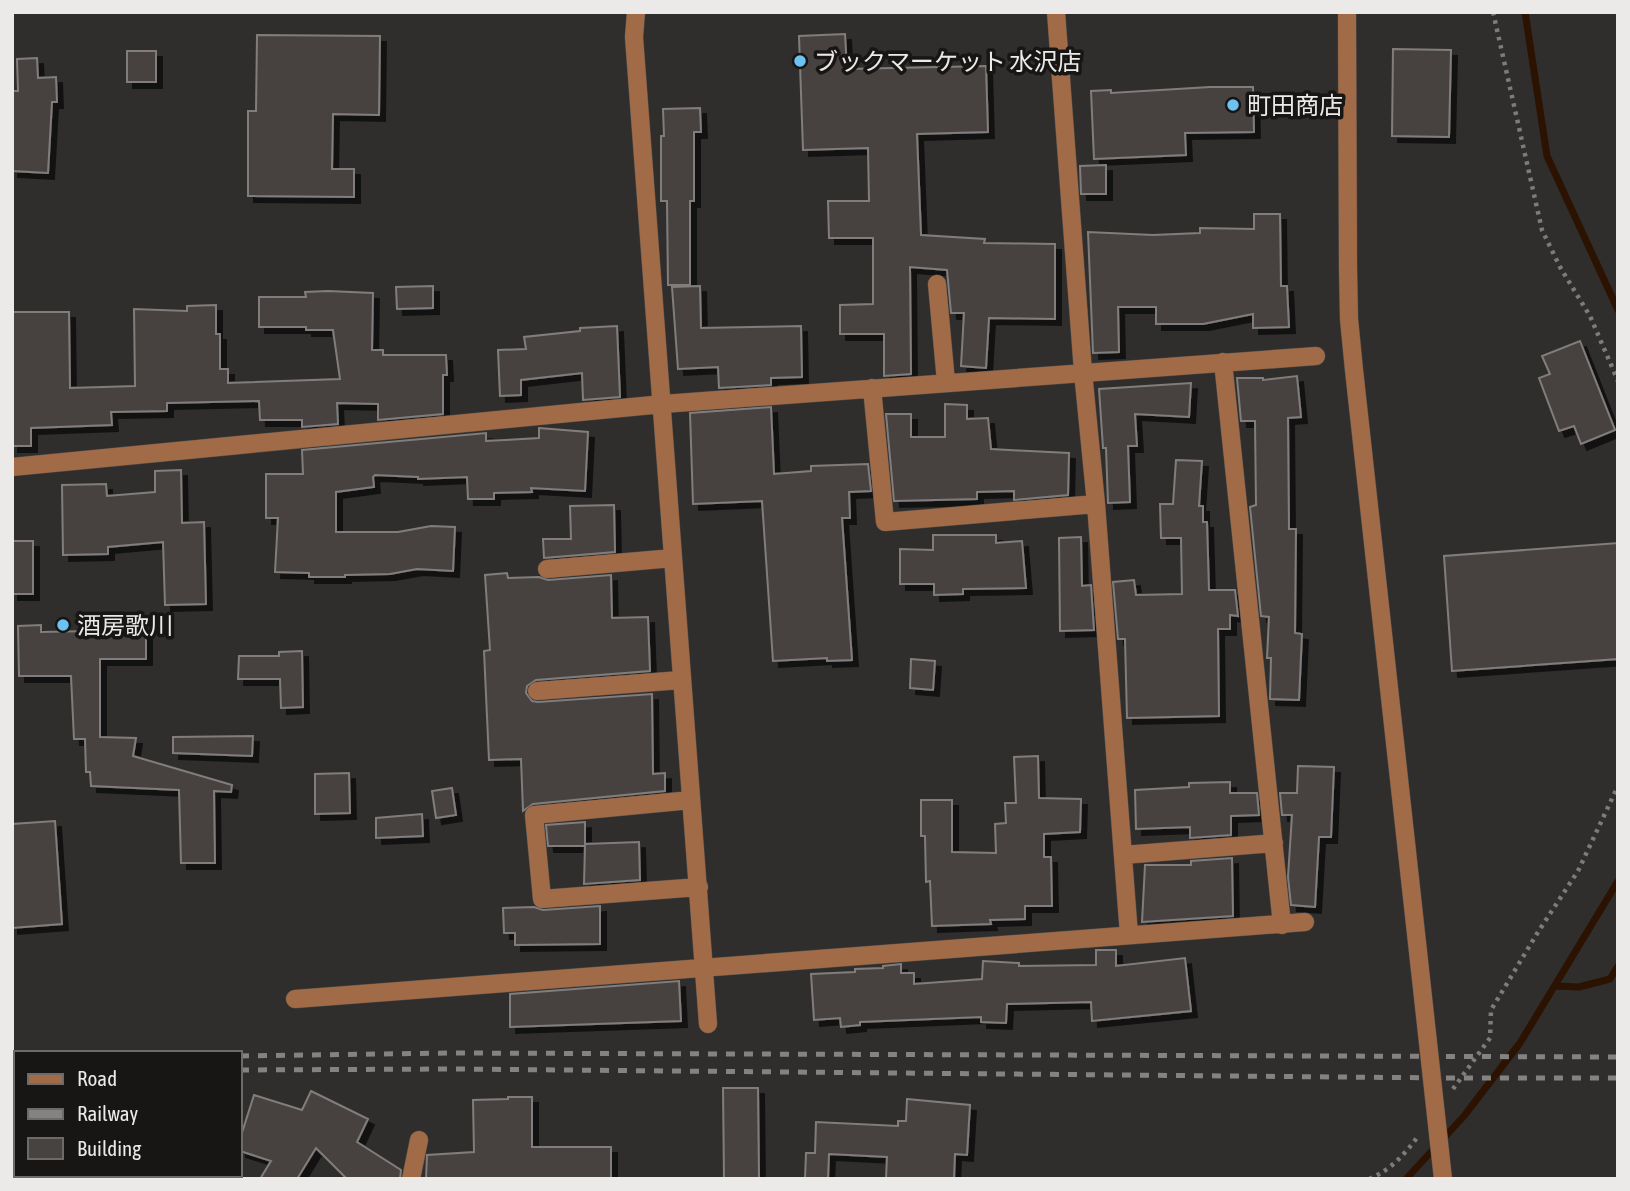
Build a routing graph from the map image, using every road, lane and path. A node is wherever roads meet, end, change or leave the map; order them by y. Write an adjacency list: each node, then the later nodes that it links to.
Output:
1 (636, 12): 12 (street)
2 (1056, 12): 8 (street)
3 (1347, 12): 35 (street, bridge)
4 (1493, 12): 9 (path)
5 (937, 284): 10 (street)
6 (1316, 356): 7 (street)
7 (1223, 362): 8 (street); 21 (street)
8 (1083, 372): 10 (street); 14 (street)
9 (1618, 381)
10 (946, 382): 11 (street)
11 (872, 388): 12 (street); 14 (street)
12 (663, 404): 13 (street); 15 (street)
13 (12, 467)
14 (1096, 504): 22 (street)
15 (673, 558): 16 (street); 17 (street)
16 (547, 569)
17 (681, 680): 18 (street); 20 (street)
18 (537, 691)
19 (1618, 786): 30 (path)
20 (691, 800): 23 (street); 23 (street)
21 (1274, 844): 22 (street); 25 (street)
22 (1123, 855): 26 (street)
23 (699, 887): 27 (street)
24 (1305, 922): 25 (street)
25 (1282, 925): 26 (street)
26 (1129, 935): 27 (street)
27 (704, 966): 28 (street); 29 (street)
28 (295, 999)
29 (708, 1024)
30 (1451, 1092)
31 (1427, 1124): 34 (path)
32 (419, 1140): 33 (street)
33 (411, 1179)
34 (1368, 1179)
35 (1443, 1179)

